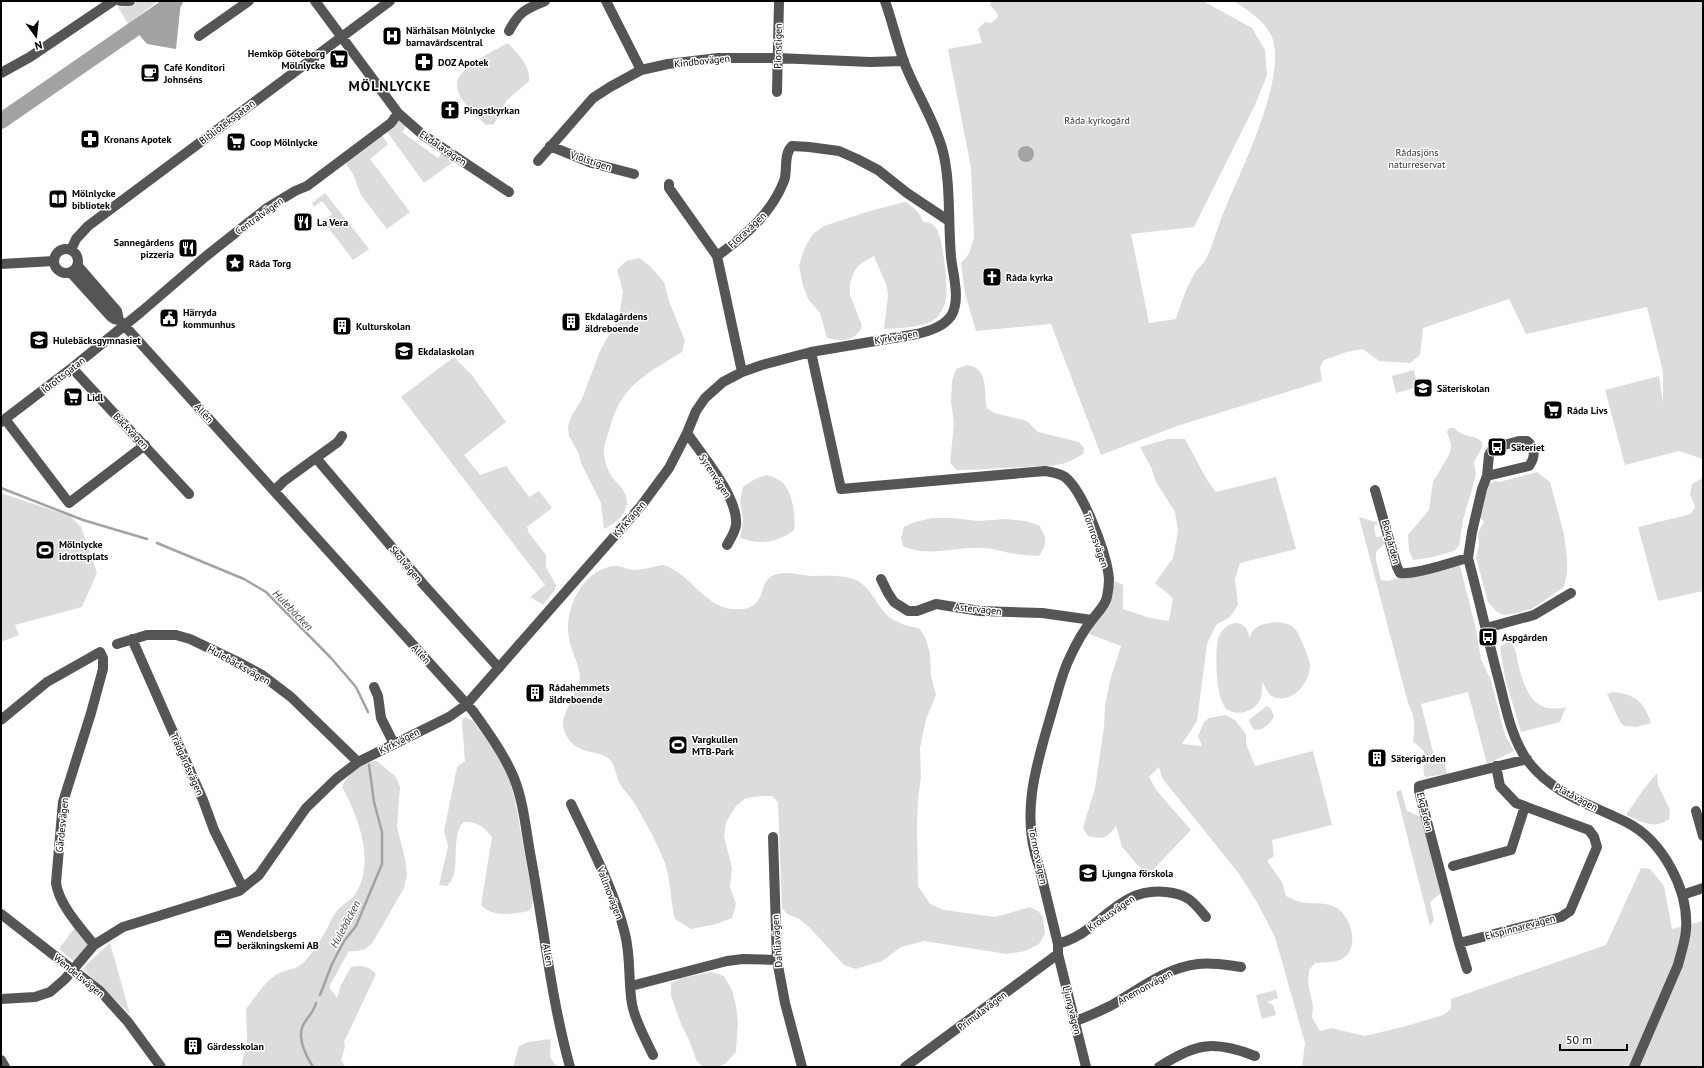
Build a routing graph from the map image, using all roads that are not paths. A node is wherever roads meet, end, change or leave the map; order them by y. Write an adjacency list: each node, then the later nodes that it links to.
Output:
1 (113, 1): 17 (street)
2 (120, 1): 3 (street)
3 (130, 1)
4 (249, 1): 12 (street)
5 (315, 1): 13 (street, Ekdalavägen)
6 (390, 1): 13 (street, Biblioteksgatan)
7 (546, 1): 11 (street)
8 (606, 1): 16 (street)
9 (779, 1): 14 (street, Pionstigen)
10 (885, 1): 15 (street, Kyrkvägen)
11 (509, 31)
12 (199, 36)
13 (342, 37): 19 (street, Ekdalavägen); 26 (street, Biblioteksgatan)
14 (777, 58): 15 (street, Kindbovägen); 16 (street, Kindbovägen); 18 (street, Pionstigen)
15 (904, 62): 25 (street, Kyrkvägen)
16 (641, 70): 20 (street, Kindbovägen)
17 (1, 73)
18 (777, 92)
19 (398, 113): 24 (street, Ekdalavägen); 31 (street, Centralvägen)
20 (550, 146): 21 (street, Kindbovägen); 22 (street, Violstigen)
21 (538, 161)
22 (634, 174)
23 (669, 184): 27 (street)
24 (509, 192)
25 (949, 221): 27 (street, Floravägen); 32 (street, Kyrkvägen)
26 (71, 250): 28 (street); 30 (street)
27 (717, 256): 34 (street)
28 (54, 261): 29 (street); 30 (street)
29 (1, 264)
30 (74, 270): 31 (street, Allén)
31 (121, 323): 33 (street, Idrottsgatan); 42 (street, Allén)
32 (811, 352): 34 (street, Kyrkvägen); 48 (street, Törnrosvägen)
33 (72, 368): 35 (street, Idrottsgatan); 38 (street, Bäckvägen)
34 (742, 372): 36 (street, Kyrkvägen)
35 (3, 420): 38 (street)
36 (687, 433): 44 (street, Syrenvägen); 52 (street, Kyrkvägen)
37 (342, 436): 39 (street)
38 (145, 445): 43 (street, Bäckvägen)
39 (316, 458): 42 (street); 52 (street, Skolvägen)
40 (1487, 476): 40 (street, Platåvägen); 45 (street, Platåvägen)
41 (1376, 490): 45 (street, Bokgården)
42 (274, 491): 54 (street, Allén)
43 (189, 494)
44 (728, 544)
45 (1468, 558): 49 (street, Platåvägen)
46 (881, 579): 48 (street, Astervägen)
47 (1571, 593): 49 (street)
48 (1092, 620): 73 (street, Törnrosvägen)
49 (1486, 628): 57 (street, Platåvägen)
50 (132, 639): 51 (street, Hulebäcksvägen); 58 (street, Hulebäcksvägen); 66 (street, Trädgårdsvägen)
51 (117, 644)
52 (498, 668): 54 (street, Kyrkvägen)
53 (374, 687): 56 (street)
54 (466, 704): 56 (street, Kyrkvägen); 86 (street, Allén)
55 (1, 720): 72 (street, Gärdesvägen)
56 (394, 744): 58 (street, Kyrkvägen)
57 (1527, 759): 59 (street, Ekgården); 68 (street, Platåvägen)
58 (358, 762): 66 (street, Kyrkvägen)
59 (1496, 766): 61 (street, Ekspinnarevägen); 71 (street, Ekgården)
60 (571, 804): 78 (street, Vallmovägen)
61 (1525, 806): 65 (street); 71 (street, Ekspinnarevägen)
62 (1696, 811): 63 (street)
63 (1703, 836)
64 (773, 837): 74 (street, Dahliavägen)
65 (1453, 866)
66 (243, 888): 72 (street, Kyrkvägen)
67 (1703, 888): 68 (street)
68 (1682, 895): 91 (street, Platåvägen)
69 (1, 914): 77 (street, Wendelsvägen)
70 (1206, 916): 73 (street, Krokusvägen)
71 (1459, 943): 76 (street)
72 (94, 945): 77 (street, Kyrkvägen)
73 (1058, 949): 80 (street, Ljungvägen); 88 (street, Primulavägen)
74 (777, 960): 78 (street); 87 (street, Dahliavägen)
75 (1240, 967): 80 (street, Anemonvägen)
76 (1466, 969)
77 (72, 970): 79 (street, Kyrkvägen); 85 (street, Wendelsvägen)
78 (631, 986): 81 (street, Vallmovägen)
79 (1, 999)
80 (1075, 1021): 89 (street, Ljungvägen)
81 (653, 1054)
82 (1255, 1056): 90 (street)
83 (1, 1060): 84 (street)
84 (5, 1067)
85 (161, 1067)
86 (570, 1067)
87 (802, 1067)
88 (905, 1067)
89 (1086, 1067)
90 (1159, 1067)
91 (1634, 1067)

